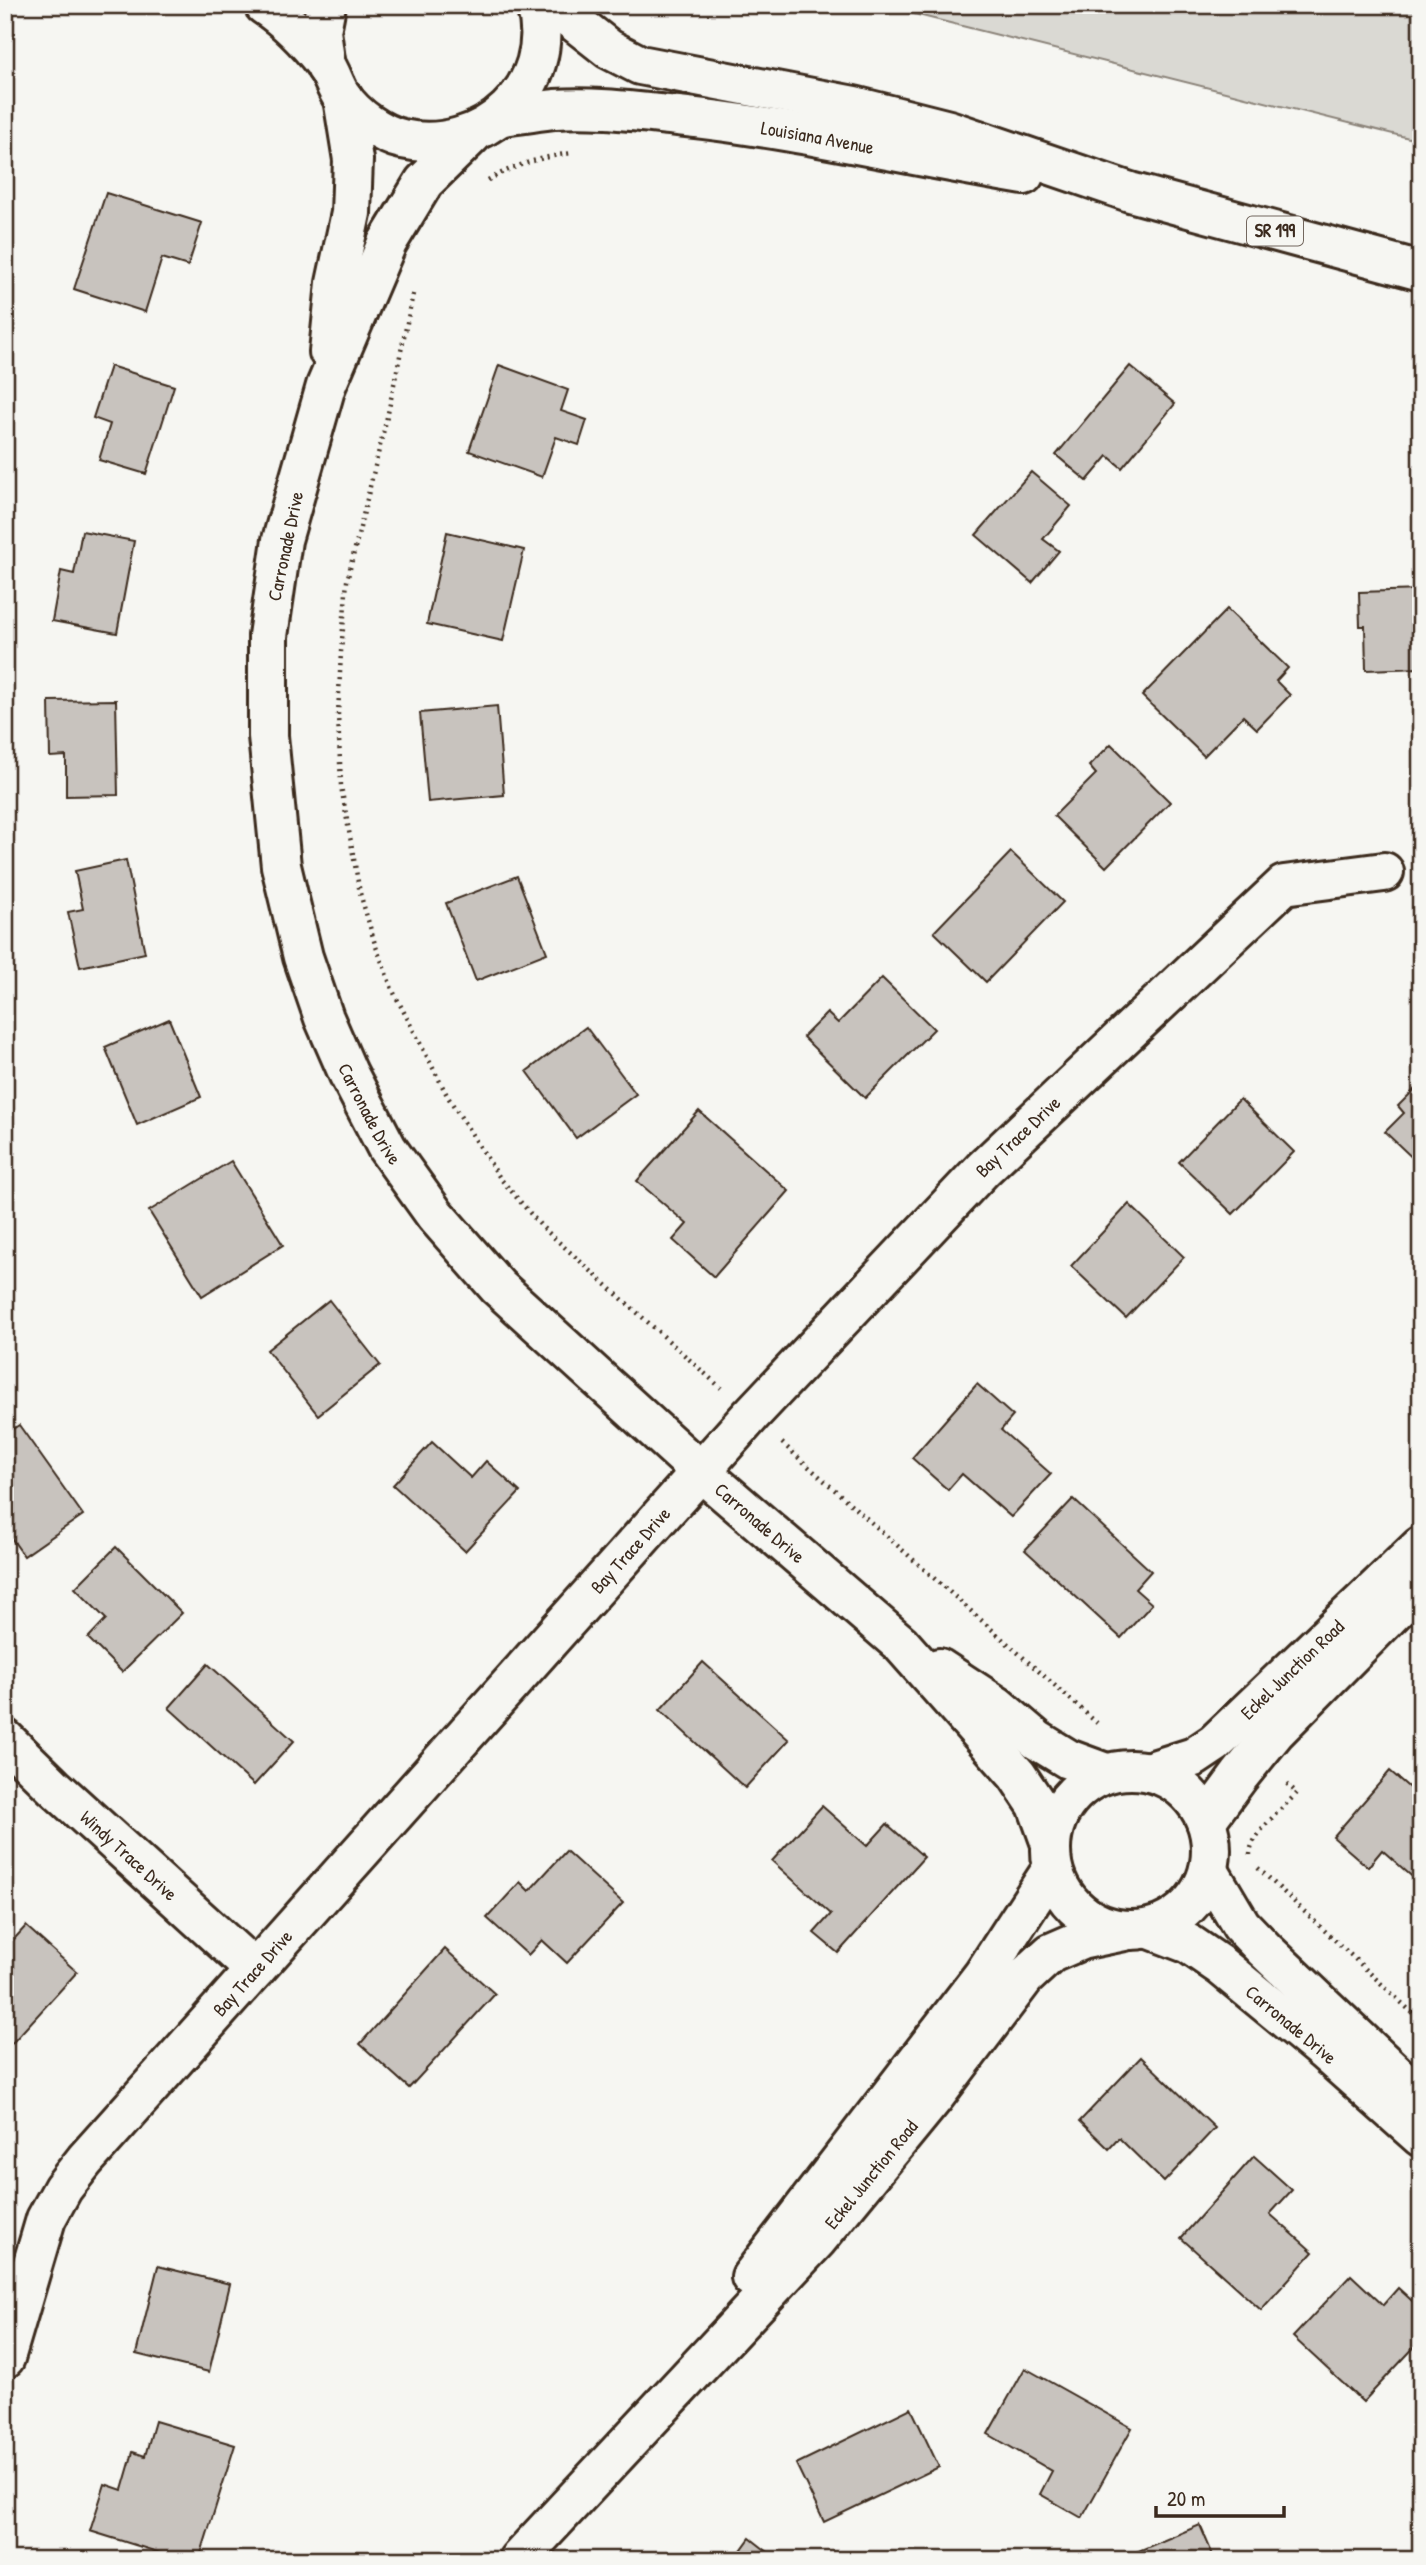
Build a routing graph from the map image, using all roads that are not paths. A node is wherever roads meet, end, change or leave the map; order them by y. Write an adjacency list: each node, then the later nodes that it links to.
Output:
1 (264, 5): 5 (street, Louisiana Avenue)
2 (326, 5): 5 (street)
3 (536, 5): 6 (street)
4 (553, 5): 7 (street, Louisiana Avenue)
5 (335, 82): 6 (street, Louisiana Avenue); 9 (street, Carronade Drive)
6 (487, 125): 7 (street, Louisiana Avenue); 9 (street, Carronade Drive)
7 (1130, 192): 8 (street, Louisiana Avenue / SR 199)
8 (1421, 271)
9 (326, 386): 11 (street, Carronade Drive)
10 (1384, 872): 11 (street, Bay Trace Drive)
11 (700, 1471): 14 (street, Carronade Drive); 22 (street, Bay Trace Drive)
12 (1421, 1546): 16 (street, Eckel Junction Road)
13 (1421, 1584): 18 (street, Eckel Junction Road)
14 (901, 1644): 17 (street, Carronade Drive); 19 (street, Carronade Drive)
15 (5, 1739): 22 (street, Windy Trace Drive)
16 (1150, 1771): 17 (street, Eckel Junction Road); 18 (street, Eckel Junction Road)
17 (1106, 1773): 19 (street, Eckel Junction Road)
18 (1206, 1821): 20 (street, Eckel Junction Road)
19 (1051, 1857): 21 (street); 26 (street, Eckel Junction Road)
20 (1209, 1871): 21 (street, Eckel Junction Road); 23 (street, Carronade Drive)
21 (1138, 1930): 24 (street, Carronade Drive); 26 (street, Eckel Junction Road)
22 (255, 1970): 25 (street, Bay Trace Drive)
23 (1421, 2098)
24 (1421, 2137)
25 (5, 2358)
26 (626, 2444): 27 (street, Eckel Junction Road)
27 (518, 2560)

